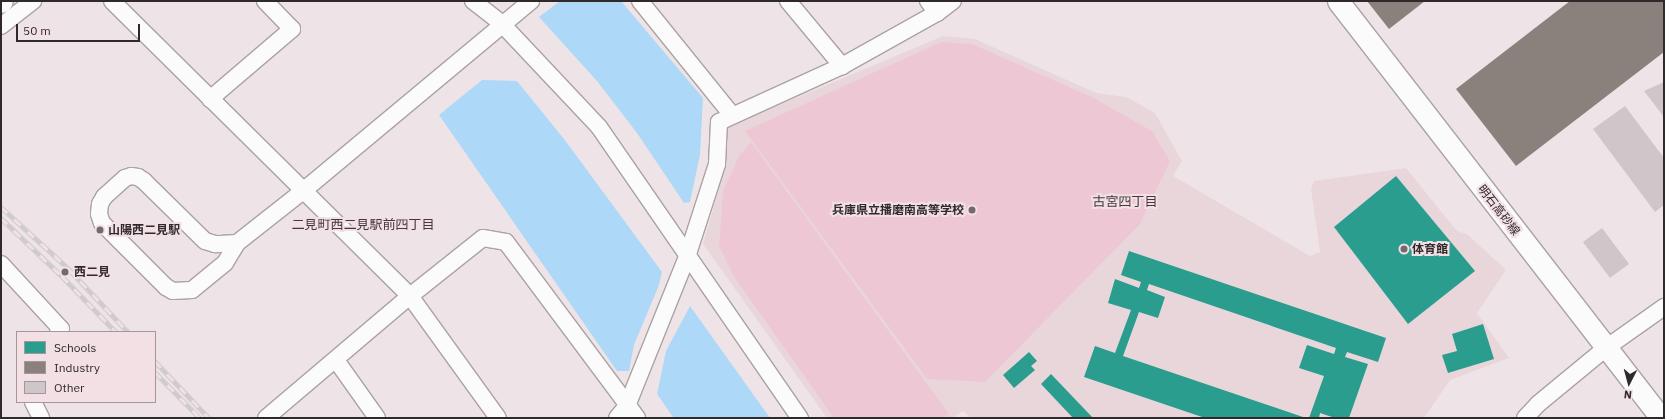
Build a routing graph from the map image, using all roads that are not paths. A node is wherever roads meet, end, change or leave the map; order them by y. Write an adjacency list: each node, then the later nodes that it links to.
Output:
1 (33, 1): 12 (street)
2 (112, 1): 14 (street)
3 (265, 1): 14 (street)
4 (473, 1): 11 (street)
5 (531, 1): 11 (street)
6 (640, 1): 15 (street)
7 (788, 1): 13 (street)
8 (953, 1): 10 (street)
9 (1338, 1): 23 (main road, 明石高砂線)
10 (932, 7): 13 (street)
11 (502, 24): 16 (street); 18 (street)
12 (1, 26)
13 (842, 66): 15 (street)
14 (210, 98): 16 (street)
15 (732, 115): 18 (street)
16 (303, 191): 17 (street); 20 (street)
17 (237, 243): 17 (street)
18 (687, 257): 26 (street); 32 (street)
19 (1, 264): 22 (street)
20 (410, 296): 24 (street); 26 (street); 30 (street)
21 (1664, 307): 23 (street)
22 (59, 331)
23 (1606, 348): 33 (street); 34 (main road, 明石高砂線)
24 (336, 360): 28 (street); 29 (street)
25 (34, 403): 27 (street)
26 (632, 412): 31 (street)
27 (41, 418)
28 (266, 418)
29 (377, 418)
30 (498, 418)
31 (617, 418)
32 (800, 418)
33 (1525, 418)
34 (1660, 418)

